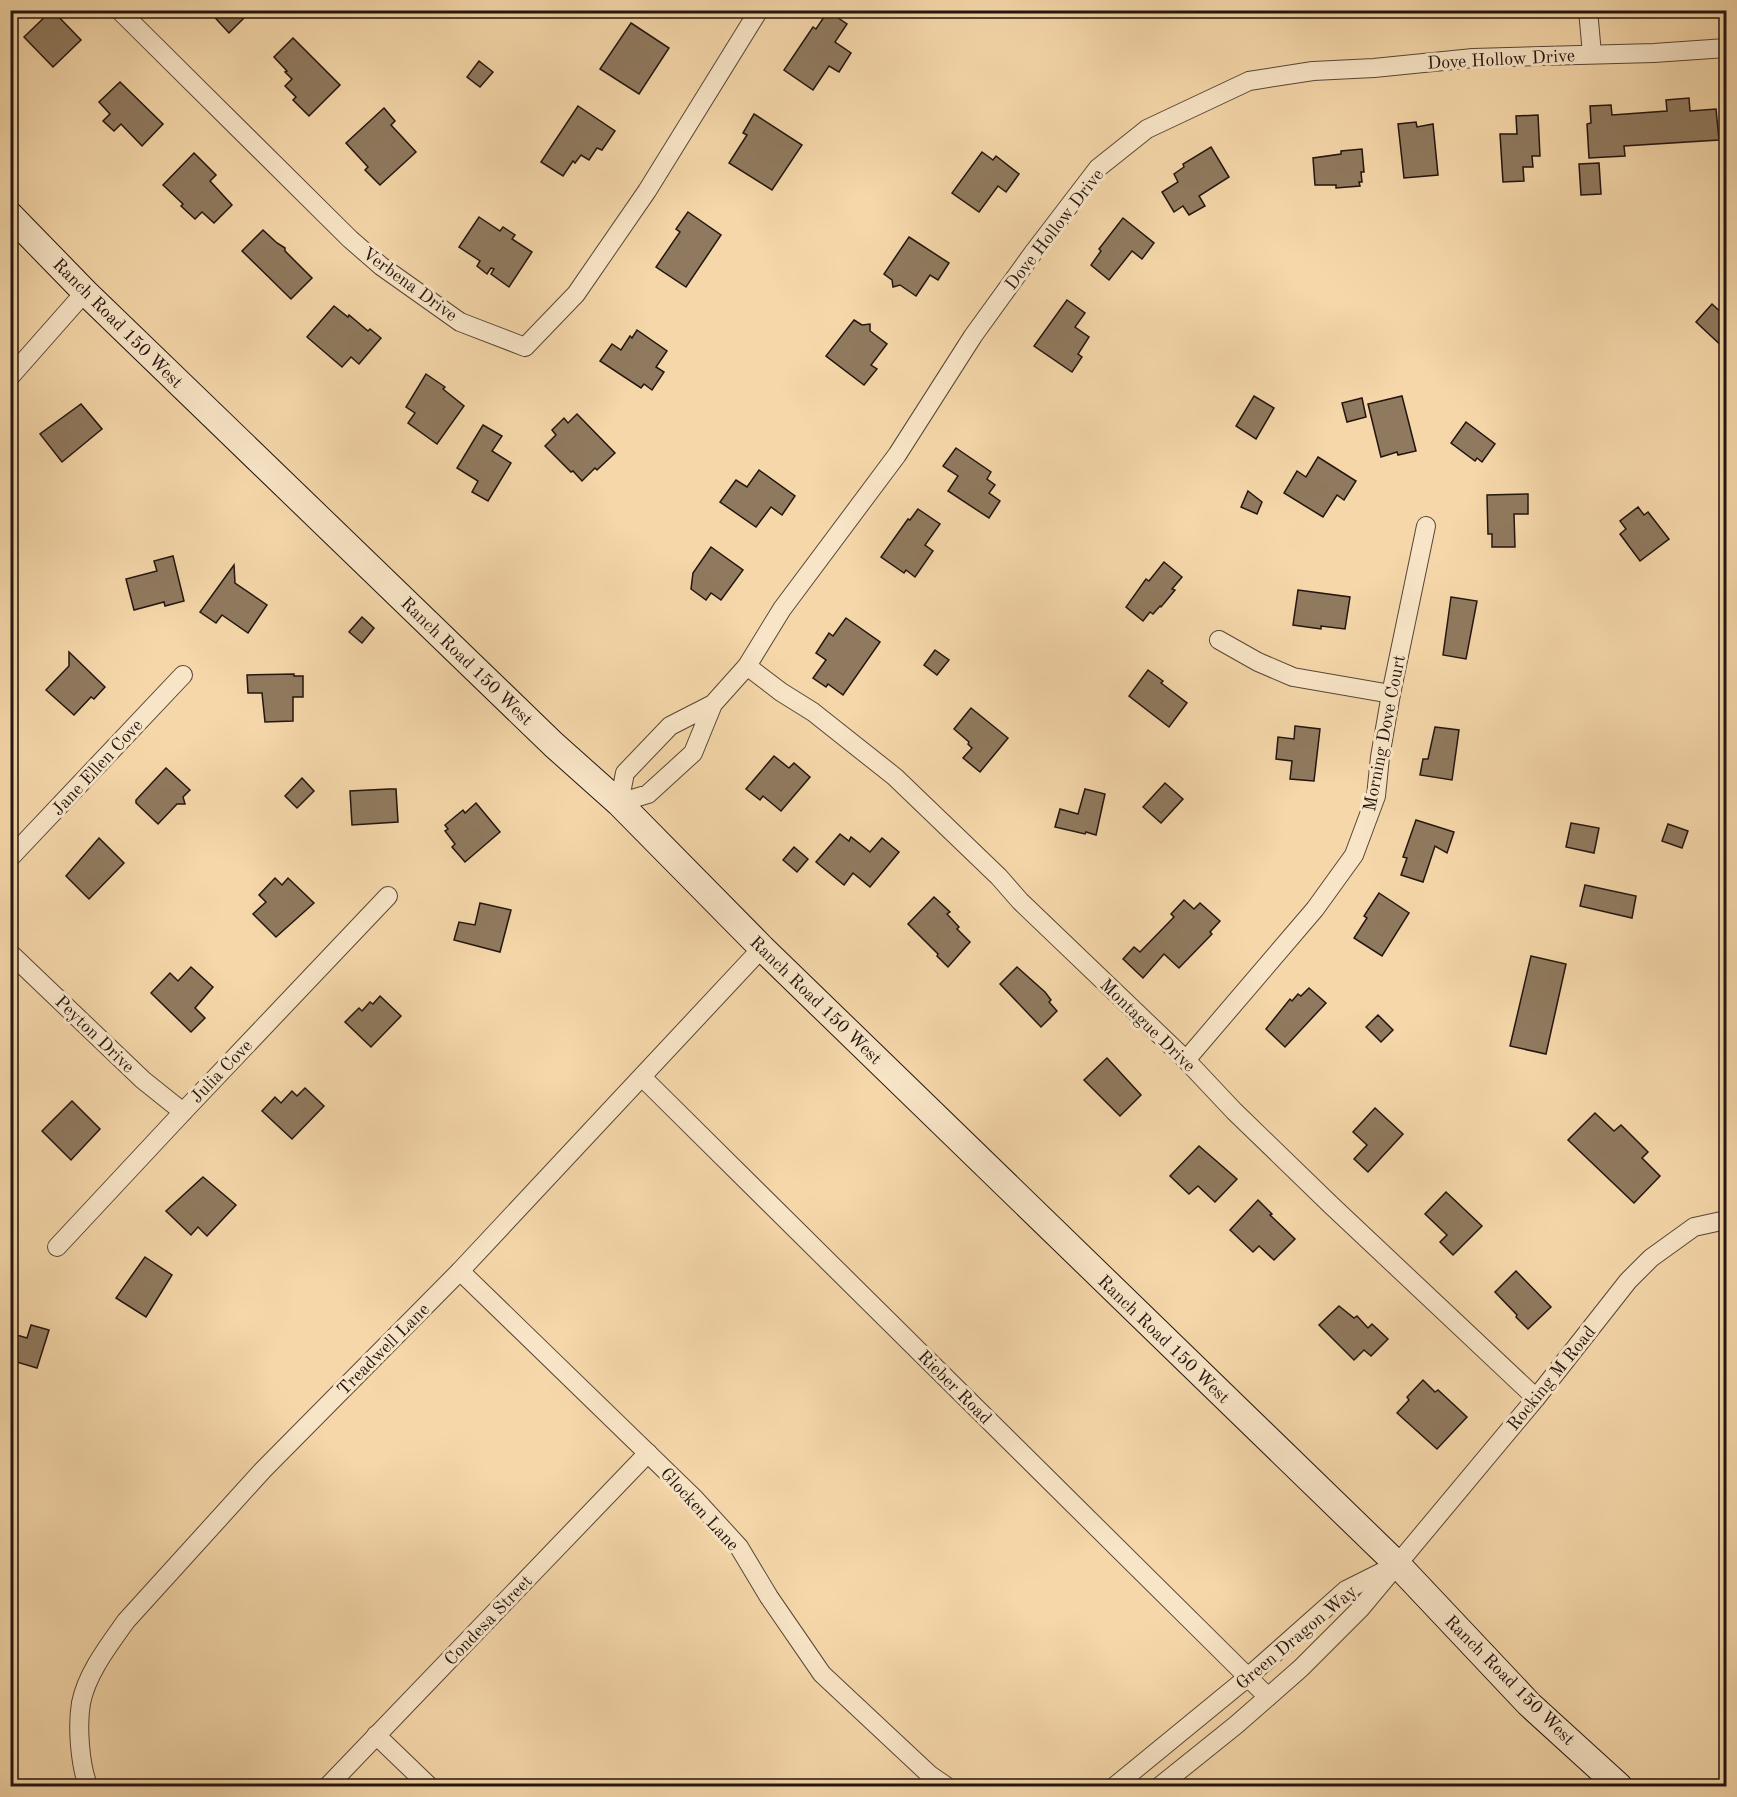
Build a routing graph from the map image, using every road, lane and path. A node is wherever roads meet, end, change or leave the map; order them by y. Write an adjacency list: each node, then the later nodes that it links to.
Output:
1 (119, 10): 2 (street, Verbena Drive)
2 (759, 10)
3 (1588, 10): 5 (street)
4 (1726, 48): 5 (street, Dove Hollow Drive)
5 (1592, 54): 11 (street, Dove Hollow Drive)
6 (10, 215): 7 (main road, Ranch Road 150 West)
7 (85, 292): 8 (street); 15 (main road, Ranch Road 150 West)
8 (10, 377)
9 (1426, 525): 13 (street, Morning Dove Court)
10 (1219, 640): 13 (street)
11 (747, 666): 14 (street, Dove Hollow Drive); 20 (street, Montague Drive)
12 (183, 675): 16 (street, Jane Ellen Cove)
13 (1391, 694): 20 (street, Morning Dove Court)
14 (713, 704): 15 (street, Dove Hollow Drive); 15 (street, Dove Hollow Drive)
15 (619, 804): 18 (main road, Ranch Road 150 West)
16 (10, 858)
17 (388, 896): 22 (street, Julia Cove)
18 (762, 948): 21 (street, Treadwell Lane); 28 (main road, Ranch Road 150 West)
19 (10, 952): 22 (street, Peyton Drive)
20 (1186, 1060): 26 (street, Montague Drive)
21 (643, 1078): 25 (street, Treadwell Lane); 29 (street, Rieber Road)
22 (183, 1112): 24 (street, Julia Cove)
23 (1726, 1220): 26 (street, Rocking M Road)
24 (57, 1247)
25 (460, 1271): 27 (street, Glocken Lane); 32 (street, Treadwell Lane)
26 (1536, 1398): 28 (street, Rocking M Road)
27 (648, 1453): 31 (street, Condesa Street); 35 (street, Glocken Lane)
28 (1397, 1564): 29 (street, Green Dragon Way); 30 (street, Green Dragon Way); 38 (main road, Ranch Road 150 West)
29 (1248, 1677): 30 (street, Rieber Road); 36 (street, Green Dragon Way)
30 (1268, 1697): 37 (street, Green Dragon Way)
31 (376, 1736): 33 (street, Condesa Street); 34 (street)
32 (88, 1786)
33 (328, 1786)
34 (429, 1786)
35 (946, 1786)
36 (1114, 1786)
37 (1160, 1786)
38 (1619, 1786)

